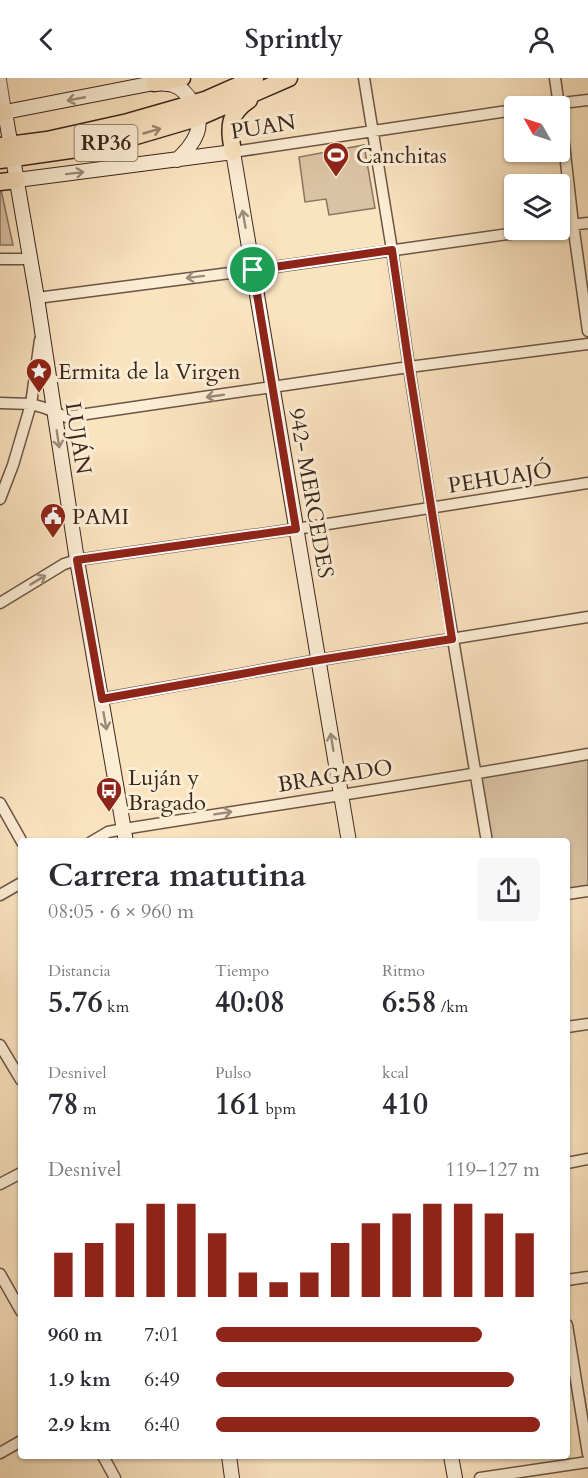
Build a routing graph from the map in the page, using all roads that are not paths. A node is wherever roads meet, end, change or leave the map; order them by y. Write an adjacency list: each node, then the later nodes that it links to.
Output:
1 (182, 78): 6 (main road)
2 (255, 78): 11 (main road, RP36)
3 (364, 78): 14 (street)
4 (555, 78): 8 (street)
5 (0, 80): 13 (street)
6 (153, 81): 11 (main road); 13 (main road, one-way to 13)
7 (282, 81): 11 (main road, RP36); 15 (main road)
8 (558, 96)
9 (588, 100): 10 (street)
10 (570, 104)
11 (195, 111): 16 (main road, RP36); 17 (main road)
12 (504, 111): 14 (street, PUAN)
13 (3, 112): 16 (main road, LUJÁN)
14 (373, 131): 15 (street, PUAN); 24 (street)
15 (233, 152): 17 (main road, PUAN); 27 (main road, 942- MERCEDES, one-way to 15)
16 (6, 153): 19 (main road, LUJÁN)
17 (177, 160): 19 (main road, PUAN, one-way to 17)
18 (566, 162): 22 (street)
19 (8, 181): 26 (main road, LUJÁN)
20 (588, 223): 22 (street)
21 (570, 224): 22 (street)
22 (573, 224): 30 (street)
23 (504, 235): 24 (street)
24 (392, 250): 27 (street); 32 (street)
25 (0, 259): 26 (street)
26 (30, 259): 28 (main road, LUJÁN)
27 (253, 270): 28 (street, one-way to 28); 33 (main road, 942- MERCEDES)
28 (37, 298): 29 (main road, LUJÁN)
29 (41, 330): 35 (street); 36 (main road, LUJÁN)
30 (588, 332)
31 (588, 344): 32 (street)
32 (409, 367): 33 (street); 39 (street)
33 (273, 387): 36 (street, one-way to 36); 40 (main road, 942- MERCEDES)
34 (0, 403): 35 (street)
35 (31, 404): 36 (street); 38 (street)
36 (54, 412): 41 (main road, LUJÁN, one-way to 41)
37 (588, 483): 39 (street, PEHUAJÓ)
38 (0, 499)
39 (431, 508): 40 (street, PEHUAJÓ); 44 (street)
40 (296, 529): 41 (street, PEHUAJÓ); 45 (main road, 942- MERCEDES)
41 (77, 560): 42 (street, PEHUAJÓ, one-way to 41); 46 (main road, LUJÁN)
42 (0, 603)
43 (588, 617): 44 (street)
44 (452, 639): 45 (street); 48 (street)
45 (319, 660): 46 (street); 49 (main road, 942- MERCEDES, one-way to 45)
46 (102, 699): 51 (main road, LUJÁN, one-way to 51)
47 (588, 753): 48 (street, BRAGADO)
48 (475, 774): 49 (street, BRAGADO); 55 (street)
49 (341, 794): 51 (street, BRAGADO, one-way to 49); 54 (main road, 942- MERCEDES)
50 (0, 803): 52 (street)
51 (125, 835): 53 (street, BRAGADO)
52 (19, 838)
53 (98, 838)
54 (348, 838)
55 (486, 838)
56 (18, 885): 59 (street)
57 (588, 891): 58 (street)
58 (570, 894)
59 (0, 895)
60 (588, 1024): 61 (street)
61 (570, 1027)
62 (0, 1045): 63 (street)
63 (18, 1075)
64 (588, 1159): 65 (street)
65 (570, 1162)
66 (18, 1175): 67 (street)
67 (0, 1184)
68 (0, 1274): 71 (street)
69 (588, 1277): 70 (street)
70 (570, 1280)
71 (18, 1306)
72 (570, 1343): 75 (street)
73 (18, 1443): 74 (street)
74 (0, 1453)
75 (588, 1454)
76 (105, 1459): 80 (street)
77 (229, 1459): 81 (main road)
78 (452, 1459): 82 (main road)
79 (588, 1462): 83 (street)
80 (115, 1478)
81 (232, 1478)
82 (455, 1478)
83 (480, 1478)

